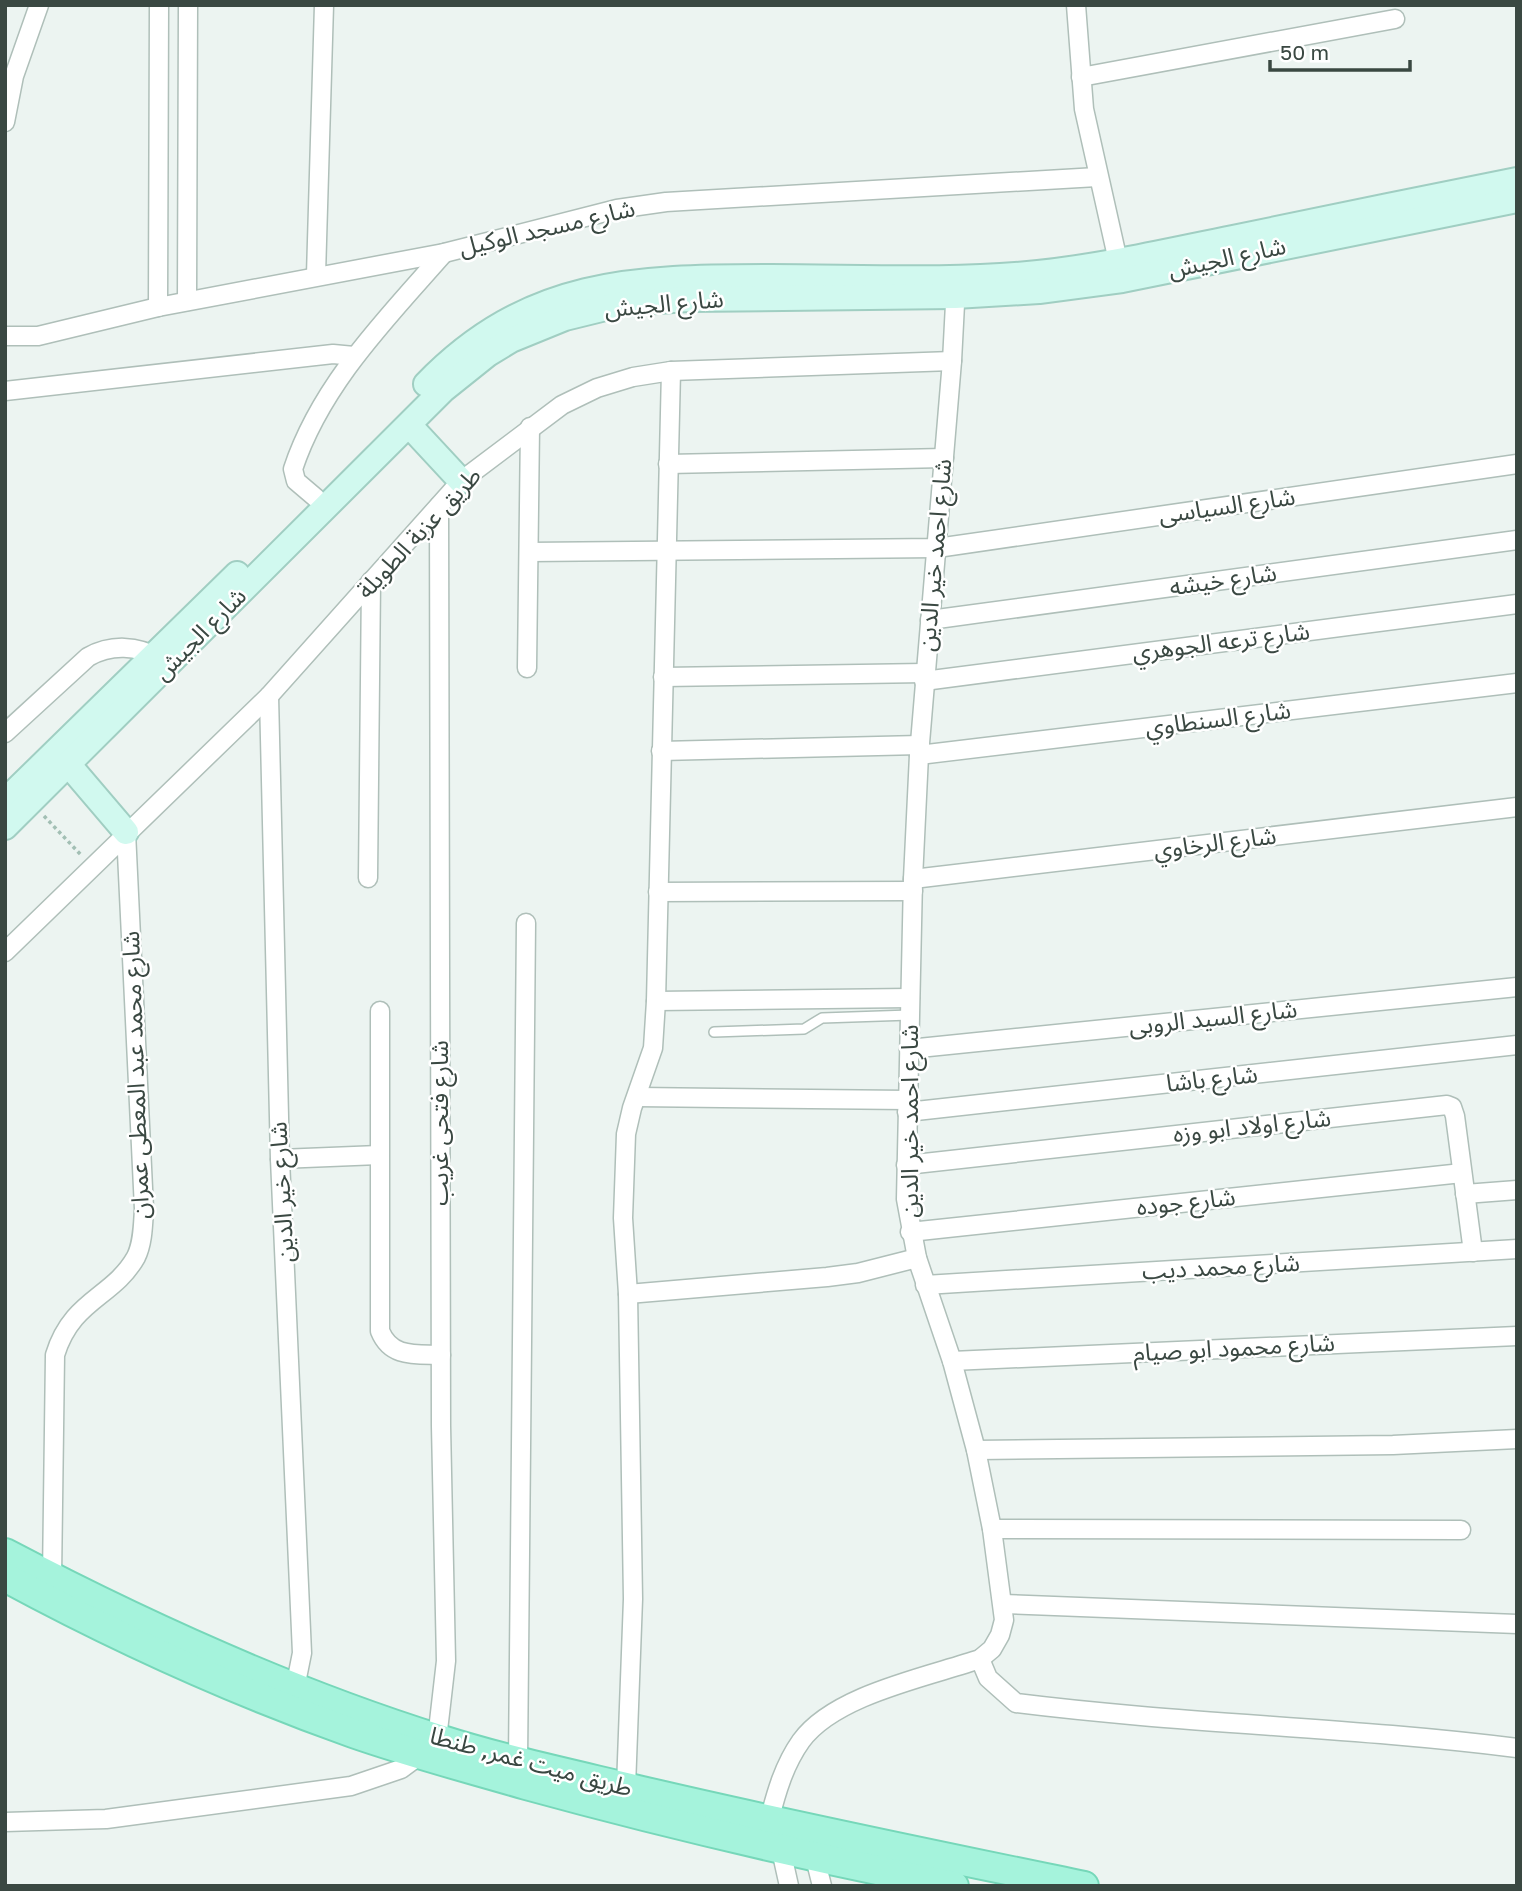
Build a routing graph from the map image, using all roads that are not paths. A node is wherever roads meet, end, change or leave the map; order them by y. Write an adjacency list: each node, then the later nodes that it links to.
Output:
1 (39, 5): 8 (street)
2 (159, 5): 17 (street)
3 (188, 5): 16 (street)
4 (324, 5): 14 (street)
5 (1076, 5): 7 (street)
6 (1395, 19): 7 (street)
7 (1081, 77): 9 (street)
8 (5, 122)
9 (1097, 177): 12 (street, شارع مسجد الوكيل); 13 (street)
10 (1517, 180): 13 (main road, شارع الجيش)
11 (1517, 200): 13 (main road, شارع الجيش)
12 (444, 253): 14 (street, شارع مسجد الوكيل); 20 (street)
13 (1120, 270): 15 (main road, شارع الجيش)
14 (316, 275): 16 (street, شارع مسجد الوكيل)
15 (956, 287): 18 (main road, شارع الجيش); 21 (street, شارع احمد خير الدين)
16 (187, 301): 17 (street, شارع مسجد الوكيل)
17 (158, 307): 19 (street, شارع مسجد الوكيل)
18 (532, 319): 24 (main road, شارع الجيش); 30 (main road, شارع الجيش)
19 (5, 336)
20 (354, 356): 23 (street); 30 (street)
21 (952, 361): 22 (street, طريق عزبة الطويلة); 26 (street, شارع احمد خير الدين)
22 (671, 372): 25 (street, طريق عزبة الطويلة); 27 (street)
23 (5, 391)
24 (409, 425): 29 (main road); 39 (main road, شارع الجيش)
25 (530, 427): 29 (street, طريق عزبة الطويلة); 35 (street)
26 (944, 458): 27 (street); 33 (street, شارع احمد خير الدين)
27 (668, 464): 34 (street)
28 (1517, 464): 33 (street, شارع السياسى)
29 (461, 481): 31 (street, طريق عزبة الطويلة)
30 (316, 498): 39 (main road, شارع الجيش)
31 (439, 506): 36 (street, طريق عزبة الطويلة); 80 (street, شارع فتحى غريب)
32 (1517, 540): 38 (street, شارع خيشه)
33 (937, 548): 34 (street, شارع السياسى); 38 (street, شارع احمد خير الدين)
34 (666, 550): 35 (street, شارع السياسى); 41 (street)
35 (529, 552): 40 (street)
36 (371, 581): 44 (street, طريق عزبة الطويلة); 53 (street)
37 (1517, 604): 42 (street, شارع ترعه الجوهري)
38 (930, 620): 42 (street, شارع احمد خير الدين)
39 (161, 659): 45 (street); 48 (main road, شارع الجيش); 49 (main road, شارع الجيش)
40 (527, 668)
41 (663, 677): 42 (street, شارع ترعه الجوهري); 47 (street)
42 (925, 677): 46 (street, شارع احمد خير الدين)
43 (1517, 683): 46 (street, شارع السنطاوي)
44 (269, 696): 52 (street, طريق عزبة الطويلة); 68 (street, شارع خير الدين)
45 (5, 733)
46 (920, 750): 47 (street, شارع السنطاوي); 54 (street, شارع احمد خير الدين)
47 (661, 751): 55 (street)
48 (68, 765): 51 (main road, شارع الجيش); 52 (main road)
49 (5, 801)
50 (1517, 807): 54 (street, شارع الرخاوي)
51 (5, 827)
52 (126, 832): 57 (street, طريق عزبة الطويلة); 88 (street, شارع محمد عبد المعطى عمران)
53 (368, 878)
54 (913, 885): 55 (street, شارع الرخاوي); 60 (street, شارع احمد خير الدين)
55 (658, 892): 59 (street)
56 (526, 923): 95 (street)
57 (5, 953)
58 (1517, 987): 64 (street, شارع السيد الروبى)
59 (656, 1001): 60 (street); 65 (street)
60 (910, 1006): 62 (lane); 64 (street, شارع احمد خير الدين)
61 (380, 1011): 67 (street)
62 (714, 1032)
63 (1517, 1045): 66 (street, شارع باشا)
64 (909, 1049): 66 (street, شارع احمد خير الدين)
65 (636, 1097): 66 (street, شارع باشا); 78 (street)
66 (908, 1106): 69 (street, شارع احمد خير الدين)
67 (379, 1155): 68 (street); 80 (street)
68 (280, 1159): 92 (street, شارع خير الدين)
69 (906, 1165): 70 (street, شارع اولاد ابو وزه); 73 (street, شارع احمد خير الدين)
70 (1462, 1173): 72 (street, شارع اولاد ابو وزه); 73 (street, شارع جوده)
71 (1517, 1190): 72 (street)
72 (1465, 1194): 75 (street, شارع اولاد ابو وزه)
73 (910, 1231): 76 (street, شارع احمد خير الدين)
74 (1517, 1249): 75 (street, شارع محمد ديب)
75 (1473, 1252): 77 (street, شارع محمد ديب)
76 (917, 1258): 77 (street, شارع احمد خير الدين); 78 (street)
77 (925, 1284): 81 (street, شارع احمد خير الدين)
78 (628, 1294): 96 (street)
79 (1517, 1336): 81 (street, شارع محمود ابو صيام)
80 (441, 1355): 93 (street, شارع فتحى غريب)
81 (951, 1361): 83 (street, شارع احمد خير الدين)
82 (1517, 1439): 83 (street)
83 (976, 1450): 84 (street, شارع احمد خير الدين)
84 (992, 1529): 85 (street); 89 (street, شارع احمد خير الدين)
85 (1461, 1530)
86 (5, 1553): 88 (main road, طريق ميت غمر, طنطا)
87 (5, 1577): 93 (main road, طريق ميت غمر, طنطا)
88 (52, 1578): 92 (main road, طريق ميت غمر, طنطا)
89 (1003, 1604): 90 (street); 91 (street, شارع احمد خير الدين)
90 (1517, 1624)
91 (980, 1659): 94 (street); 97 (street)
92 (295, 1688): 93 (main road, طريق ميت غمر, طنطا)
93 (429, 1747): 95 (main road, طريق ميت غمر, طنطا); 98 (street); 99 (main road, طريق ميت غمر, طنطا)
94 (1517, 1748)
95 (518, 1762): 96 (main road, طريق ميت غمر, طنطا)
96 (626, 1787): 97 (main road, طريق ميت غمر, طنطا)
97 (769, 1821): 99 (main road, طريق ميت غمر, طنطا)
98 (5, 1822)
99 (799, 1847): 100 (street); 101 (street); 102 (main road, طريق ميت غمر, طنطا); 103 (main road, طريق ميت غمر, طنطا)
100 (789, 1886)
101 (822, 1886)
102 (954, 1886)
103 (1084, 1886)

